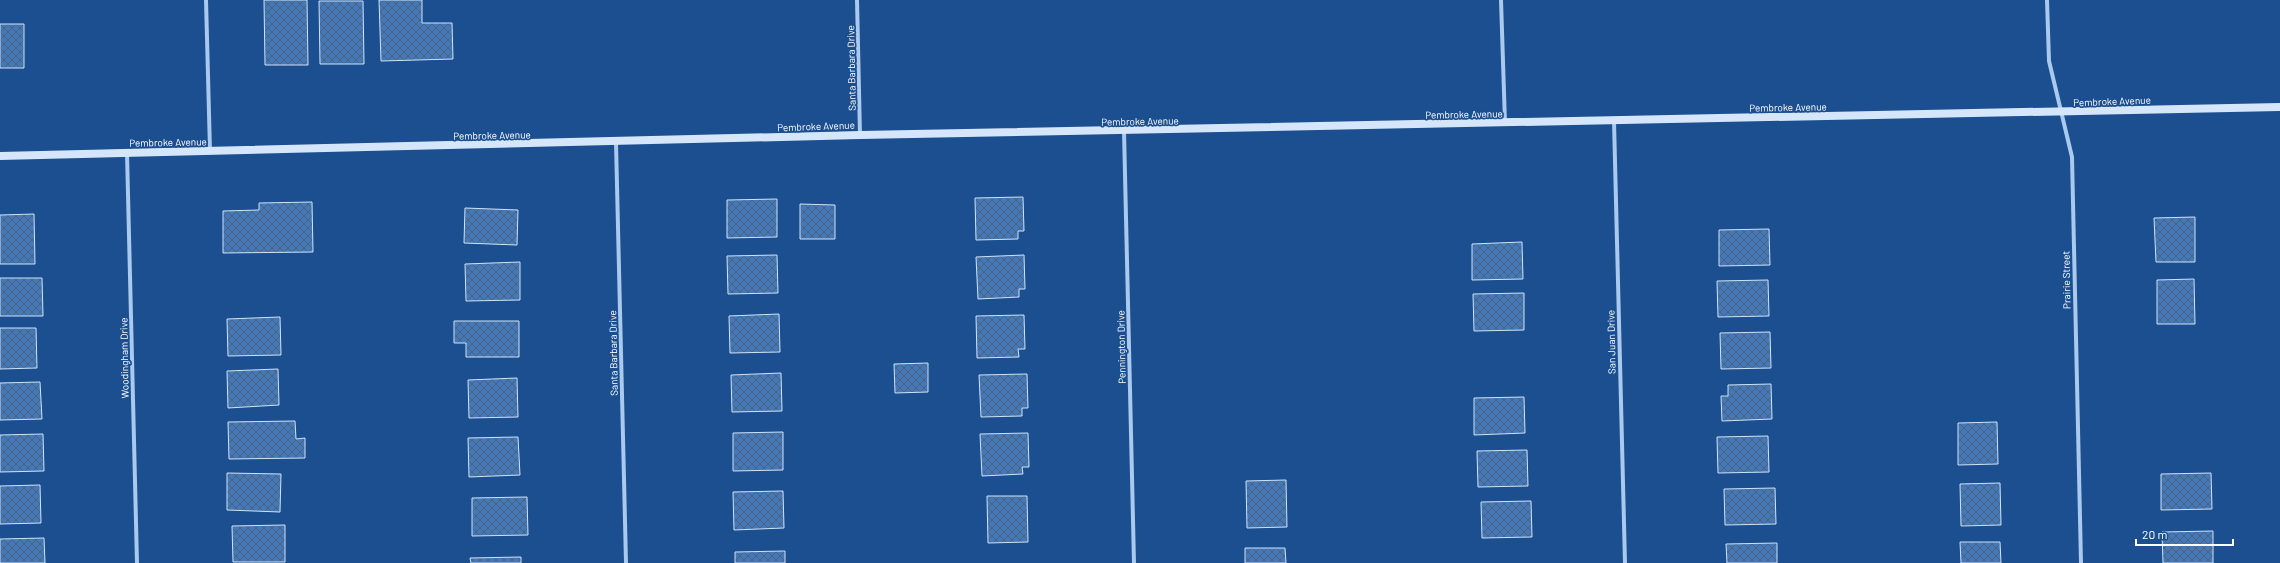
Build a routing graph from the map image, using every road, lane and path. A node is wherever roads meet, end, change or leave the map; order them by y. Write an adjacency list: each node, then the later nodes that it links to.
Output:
1 (206, 0): 12 (street)
2 (857, 0): 10 (street, Santa Barbara Drive)
3 (1501, 0): 8 (street)
4 (2047, 0): 6 (street, Prairie Street)
5 (2280, 107): 6 (street, Pembroke Avenue)
6 (2061, 112): 7 (street, Pembroke Avenue); 19 (street, Prairie Street)
7 (1614, 120): 8 (street, Pembroke Avenue); 18 (street, San Juan Drive)
8 (1505, 123): 9 (street, Pembroke Avenue)
9 (1124, 131): 10 (street, Pembroke Avenue); 17 (street, Pennington Drive)
10 (860, 135): 11 (street, Pembroke Avenue)
11 (616, 143): 12 (street, Pembroke Avenue); 16 (street, Santa Barbara Drive)
12 (210, 151): 13 (street, Pembroke Avenue)
13 (127, 153): 14 (street, Pembroke Avenue); 15 (street, Woodingham Drive)
14 (0, 156)
15 (137, 563)
16 (626, 563)
17 (1134, 563)
18 (1625, 563)
19 (2081, 563)

